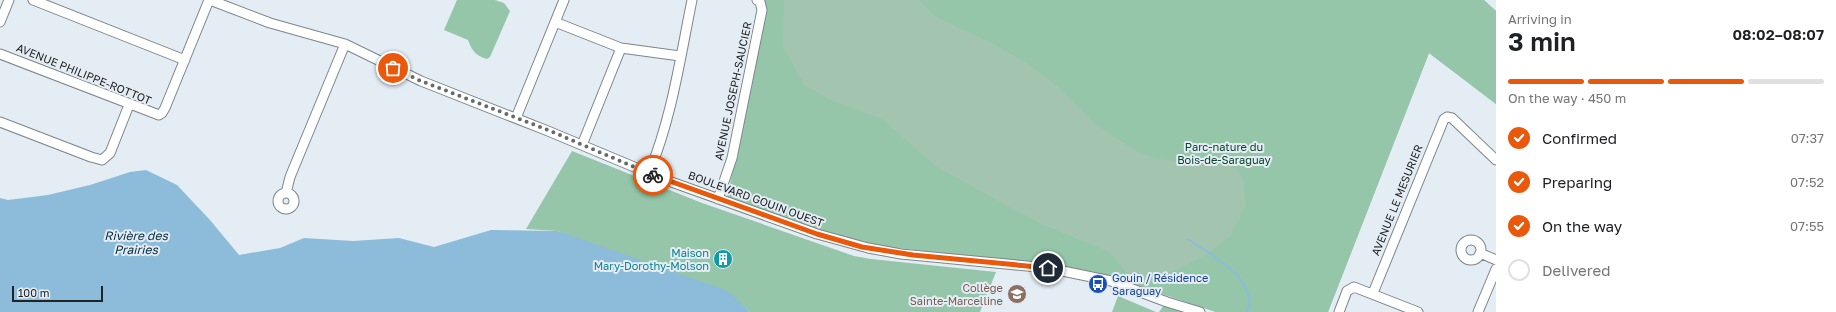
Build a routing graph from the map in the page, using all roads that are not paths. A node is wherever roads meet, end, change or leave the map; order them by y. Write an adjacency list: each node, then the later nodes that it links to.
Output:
1 (9, 0): 7 (street)
2 (33, 0): 13 (street)
3 (210, 0): 9 (street, BOULEVARD GOUIN OUEST); 13 (street)
4 (564, 0): 8 (street)
5 (692, 0): 12 (street)
6 (757, 0): 21 (street, AVENUE JOSEPH-SAUCIER)
7 (0, 22)
8 (555, 22): 10 (street); 15 (street)
9 (345, 44): 15 (street, BOULEVARD GOUIN OUEST); 20 (street)
10 (621, 48): 12 (street); 17 (street)
11 (0, 54): 14 (street, AVENUE PHILIPPE-ROTTOT)
12 (680, 56): 19 (street)
13 (185, 60): 14 (street, AVENUE PHILIPPE-ROTTOT)
14 (129, 105): 16 (street)
15 (516, 118): 17 (street, BOULEVARD GOUIN OUEST)
16 (0, 122)
17 (582, 145): 19 (street, BOULEVARD GOUIN OUEST)
18 (1496, 160): 25 (street, AVENUE LE MESURIER)
19 (649, 173): 21 (street, BOULEVARD GOUIN OUEST)
20 (286, 193)
21 (718, 199): 26 (street, BOULEVARD GOUIN OUEST)
22 (1480, 254): 23 (street)
23 (1496, 260)
24 (1496, 269): 29 (street)
25 (1372, 293): 27 (street); 28 (street)
26 (1200, 312)
27 (1339, 312)
28 (1418, 312)
29 (1478, 312)

